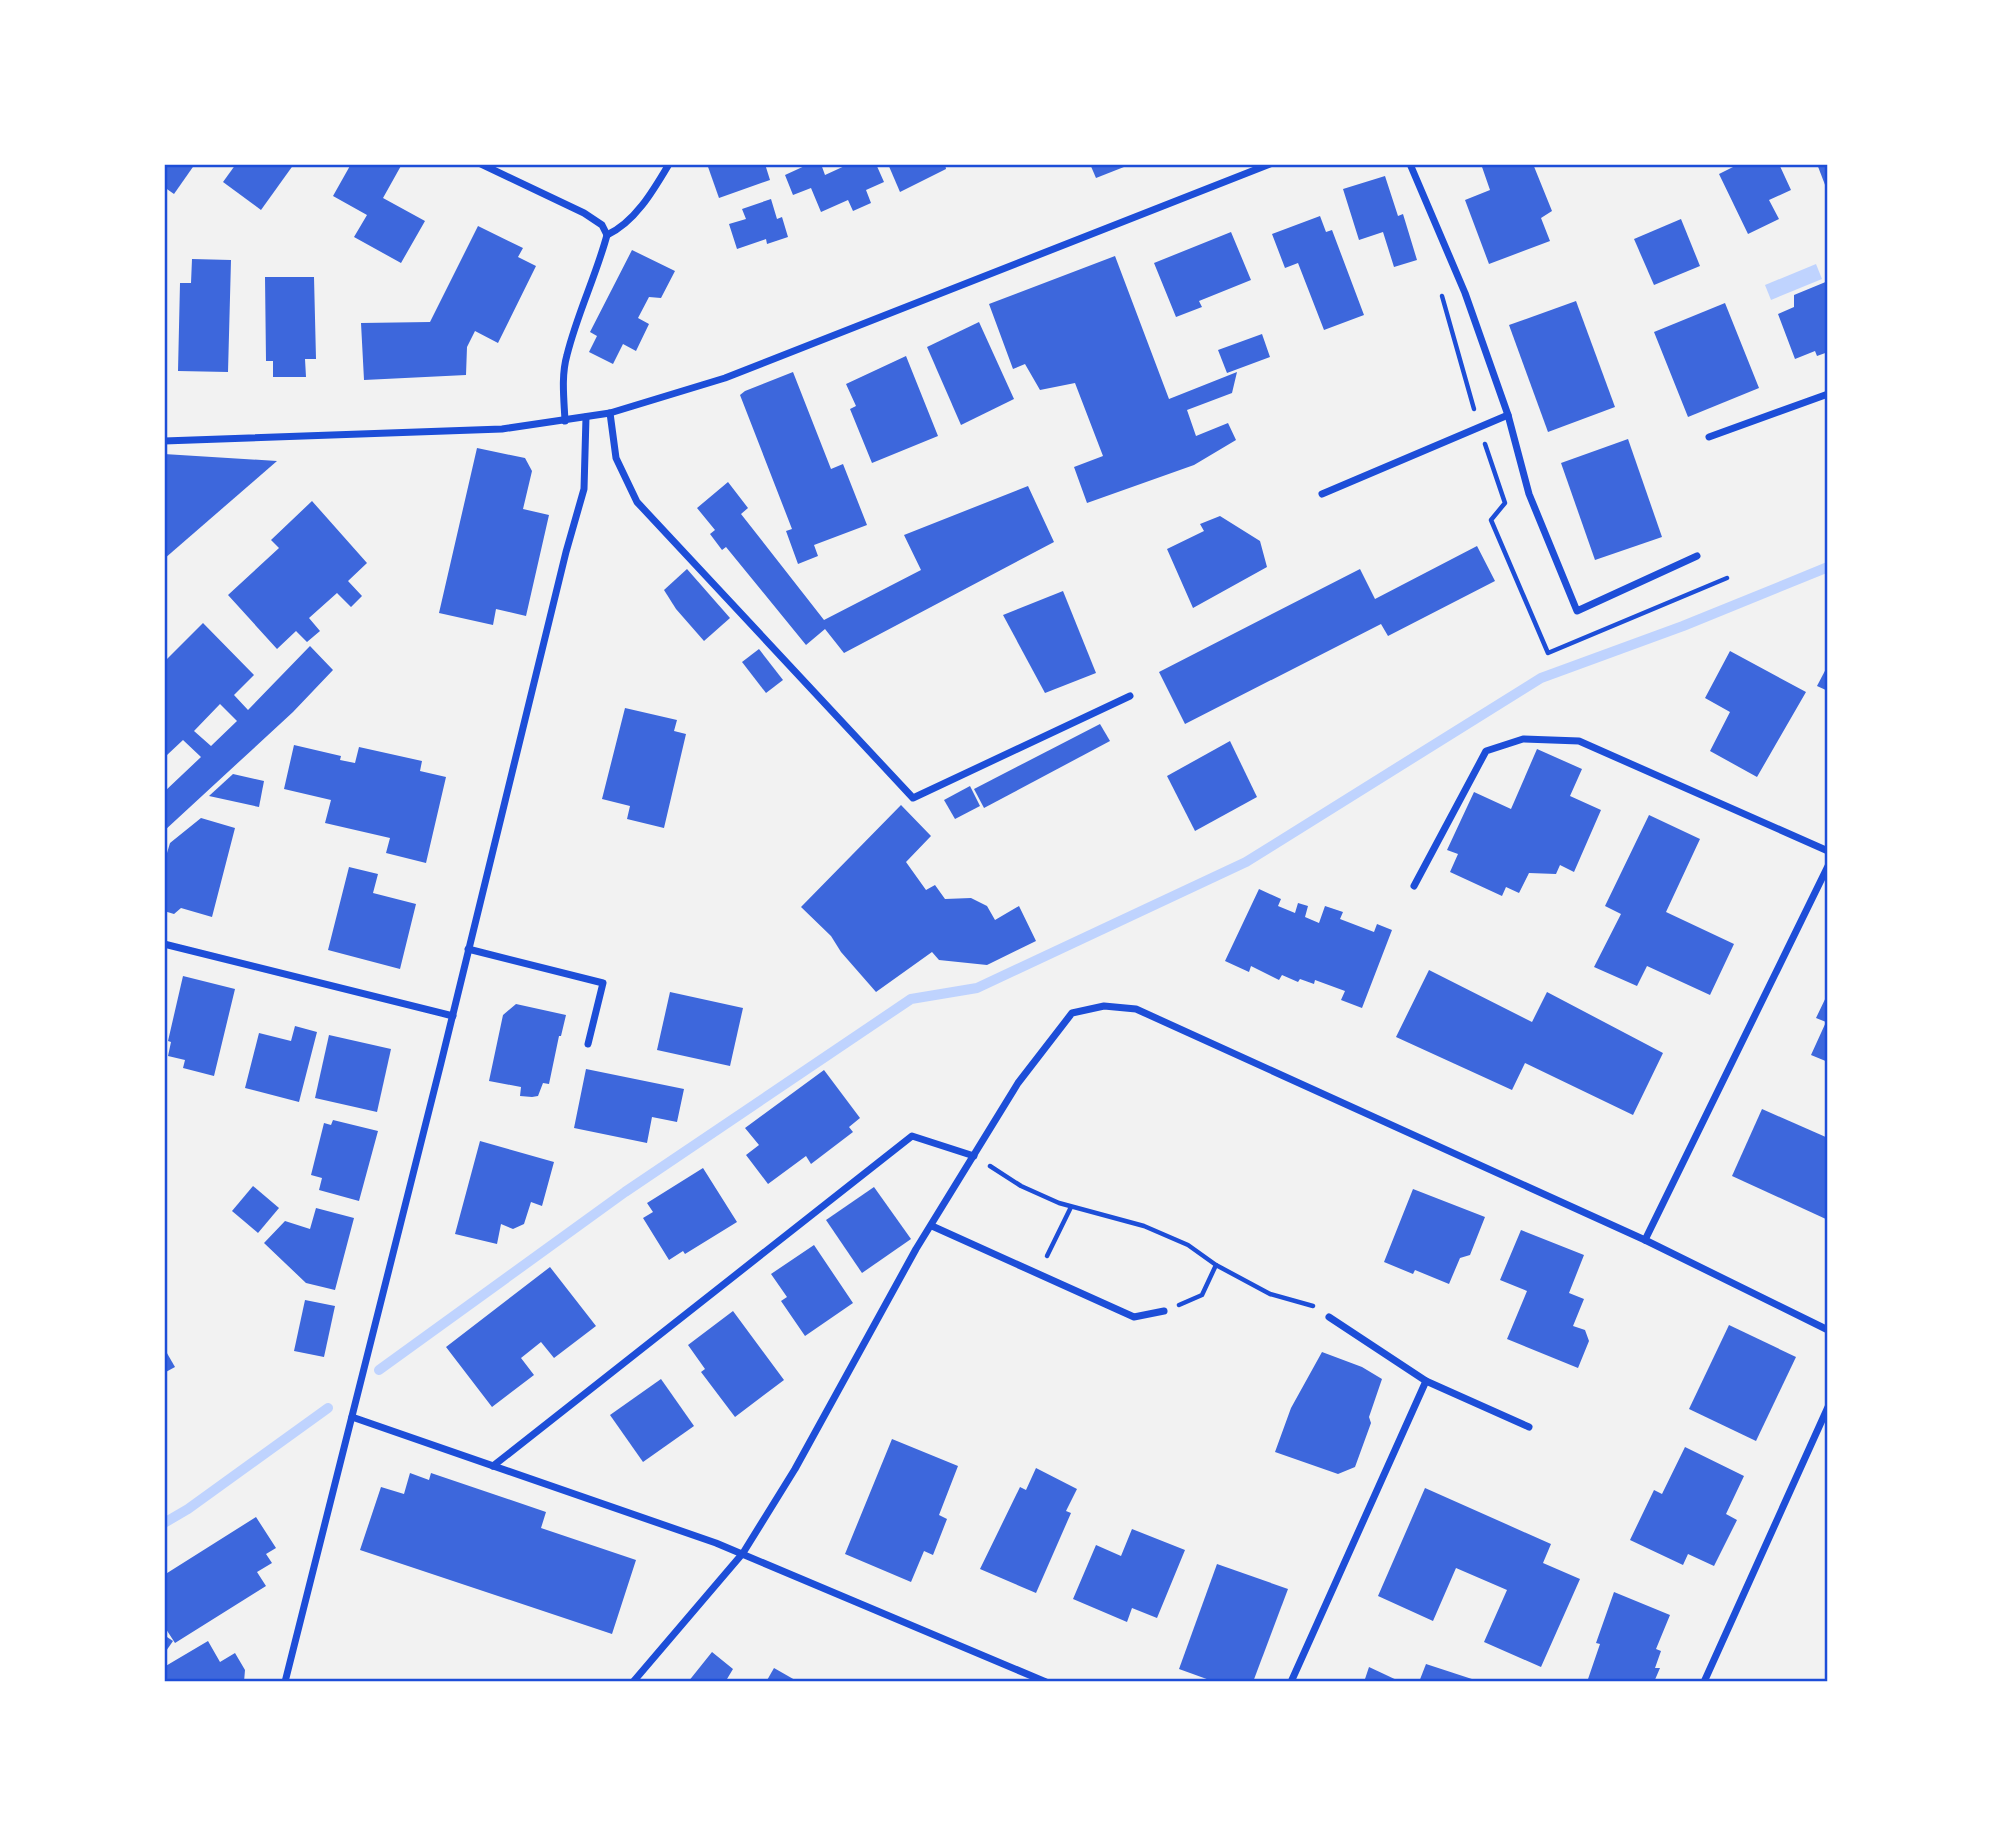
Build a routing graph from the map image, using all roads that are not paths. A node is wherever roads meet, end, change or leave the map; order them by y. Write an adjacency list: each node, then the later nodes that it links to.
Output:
1 (481, 164): 5 (street)
2 (668, 164): 5 (street)
3 (1270, 164): 7 (street)
4 (1410, 164): 8 (street)
5 (607, 235): 10 (street)
6 (1828, 394): 11 (street)
7 (610, 413): 9 (street); 15 (street)
8 (1508, 415): 13 (street); 14 (street)
9 (586, 417): 10 (street); 20 (street)
10 (565, 421): 12 (street)
11 (1709, 437)
12 (164, 441)
13 (1322, 494)
14 (1697, 556)
15 (1130, 696)
16 (1828, 851): 18 (street)
17 (1828, 866): 25 (street)
18 (1414, 886)
19 (164, 944): 21 (street)
20 (468, 949): 21 (street); 22 (street)
21 (453, 1016): 31 (street)
22 (588, 1044)
23 (974, 1156): 24 (street); 25 (street); 33 (street)
24 (932, 1226): 26 (street); 34 (street)
25 (1645, 1240): 28 (street)
26 (1164, 1311)
27 (1329, 1317): 29 (street)
28 (1828, 1330)
29 (1426, 1381): 32 (street); 38 (street)
30 (1828, 1407): 39 (street)
31 (352, 1417): 33 (street); 35 (street)
32 (1529, 1427)
33 (493, 1465): 34 (street)
34 (743, 1553): 36 (street); 37 (street)
35 (285, 1682)
36 (634, 1682)
37 (1046, 1682)
38 (1291, 1682)
39 (1704, 1682)

